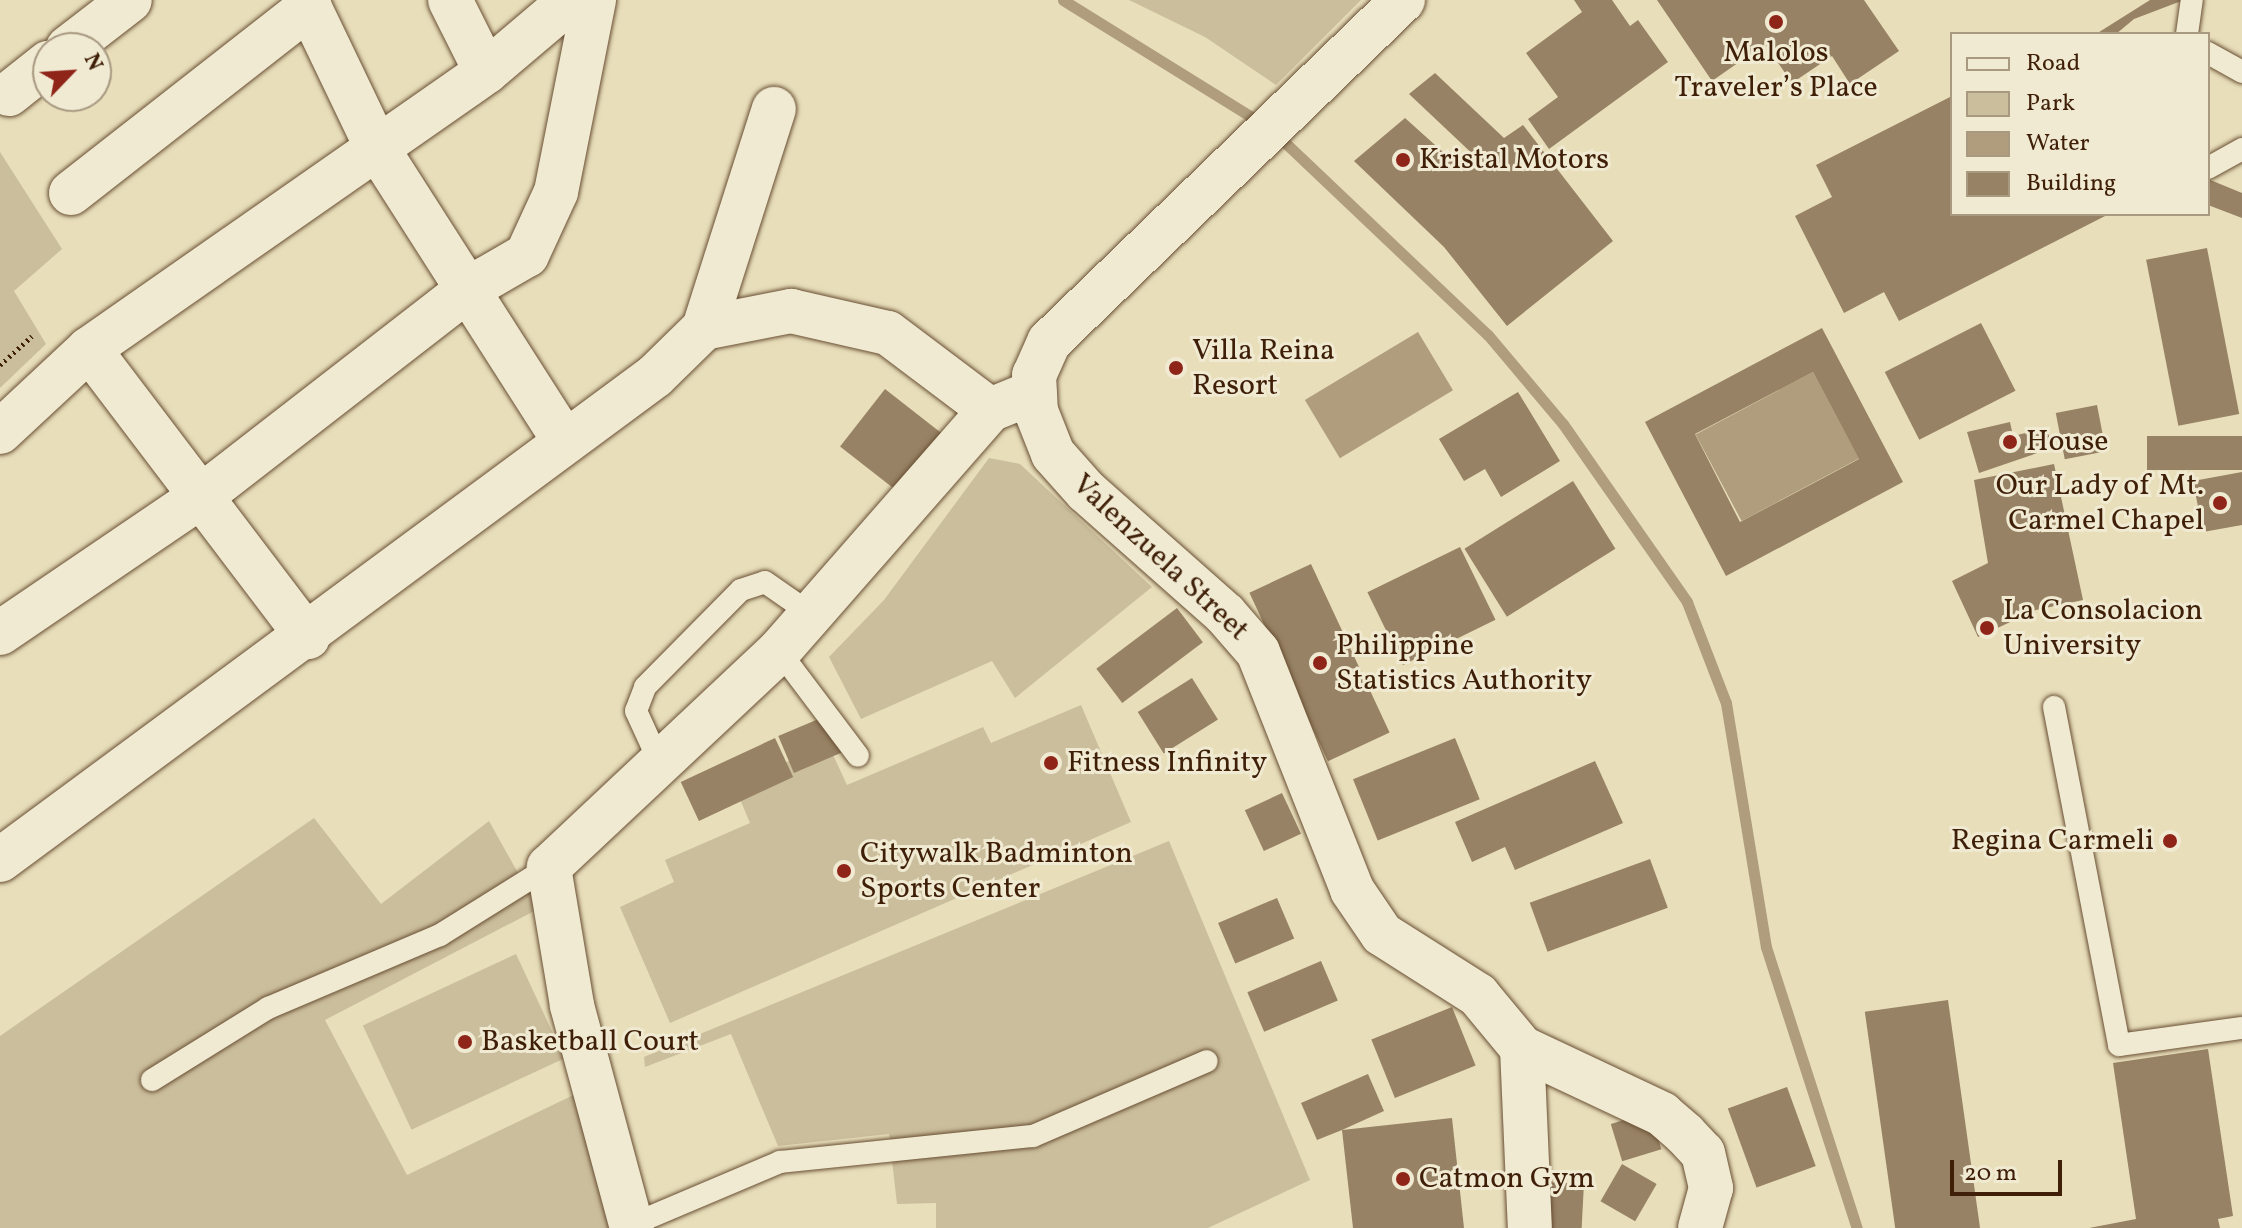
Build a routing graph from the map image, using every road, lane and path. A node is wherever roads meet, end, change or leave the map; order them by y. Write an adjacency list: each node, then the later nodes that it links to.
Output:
1 (130, 0): 8 (street)
2 (450, 0): 11 (street)
3 (571, 0): 11 (street)
4 (594, 0): 20 (street)
5 (1403, 0): 25 (street)
6 (2192, 0): 9 (lane)
7 (308, 3): 16 (street); 19 (street)
8 (89, 32)
9 (2187, 32)
10 (2210, 54): 12 (lane)
11 (486, 72): 16 (street)
12 (2242, 72)
13 (32, 76): 14 (street)
14 (9, 94)
15 (774, 109): 21 (street)
16 (377, 148): 20 (street); 23 (street)
17 (2241, 152): 18 (lane)
18 (2210, 167)
19 (71, 193)
20 (468, 289): 28 (street); 29 (street)
21 (704, 328): 26 (street); 28 (street)
22 (32, 336): 24 (path)
23 (89, 349): 27 (street); 29 (street)
24 (0, 365)
25 (1034, 392): 26 (street); 40 (street, Valenzuela Street)
26 (990, 410): 30 (street)
27 (0, 432)
28 (564, 440): 32 (street)
29 (199, 498): 31 (street); 32 (street)
30 (811, 614): 33 (street); 36 (lane)
31 (0, 633)
32 (308, 637): 37 (street)
33 (779, 651): 35 (lane); 36 (street)
34 (2054, 707): 39 (lane)
35 (858, 756)
36 (658, 759): 38 (street)
37 (0, 860)
38 (549, 867): 42 (lane); 43 (street)
39 (2242, 1028)
40 (1522, 1048): 44 (street); 45 (street)
41 (1207, 1061): 43 (lane)
42 (152, 1080)
43 (632, 1227)
44 (1530, 1228)
45 (1700, 1228)

